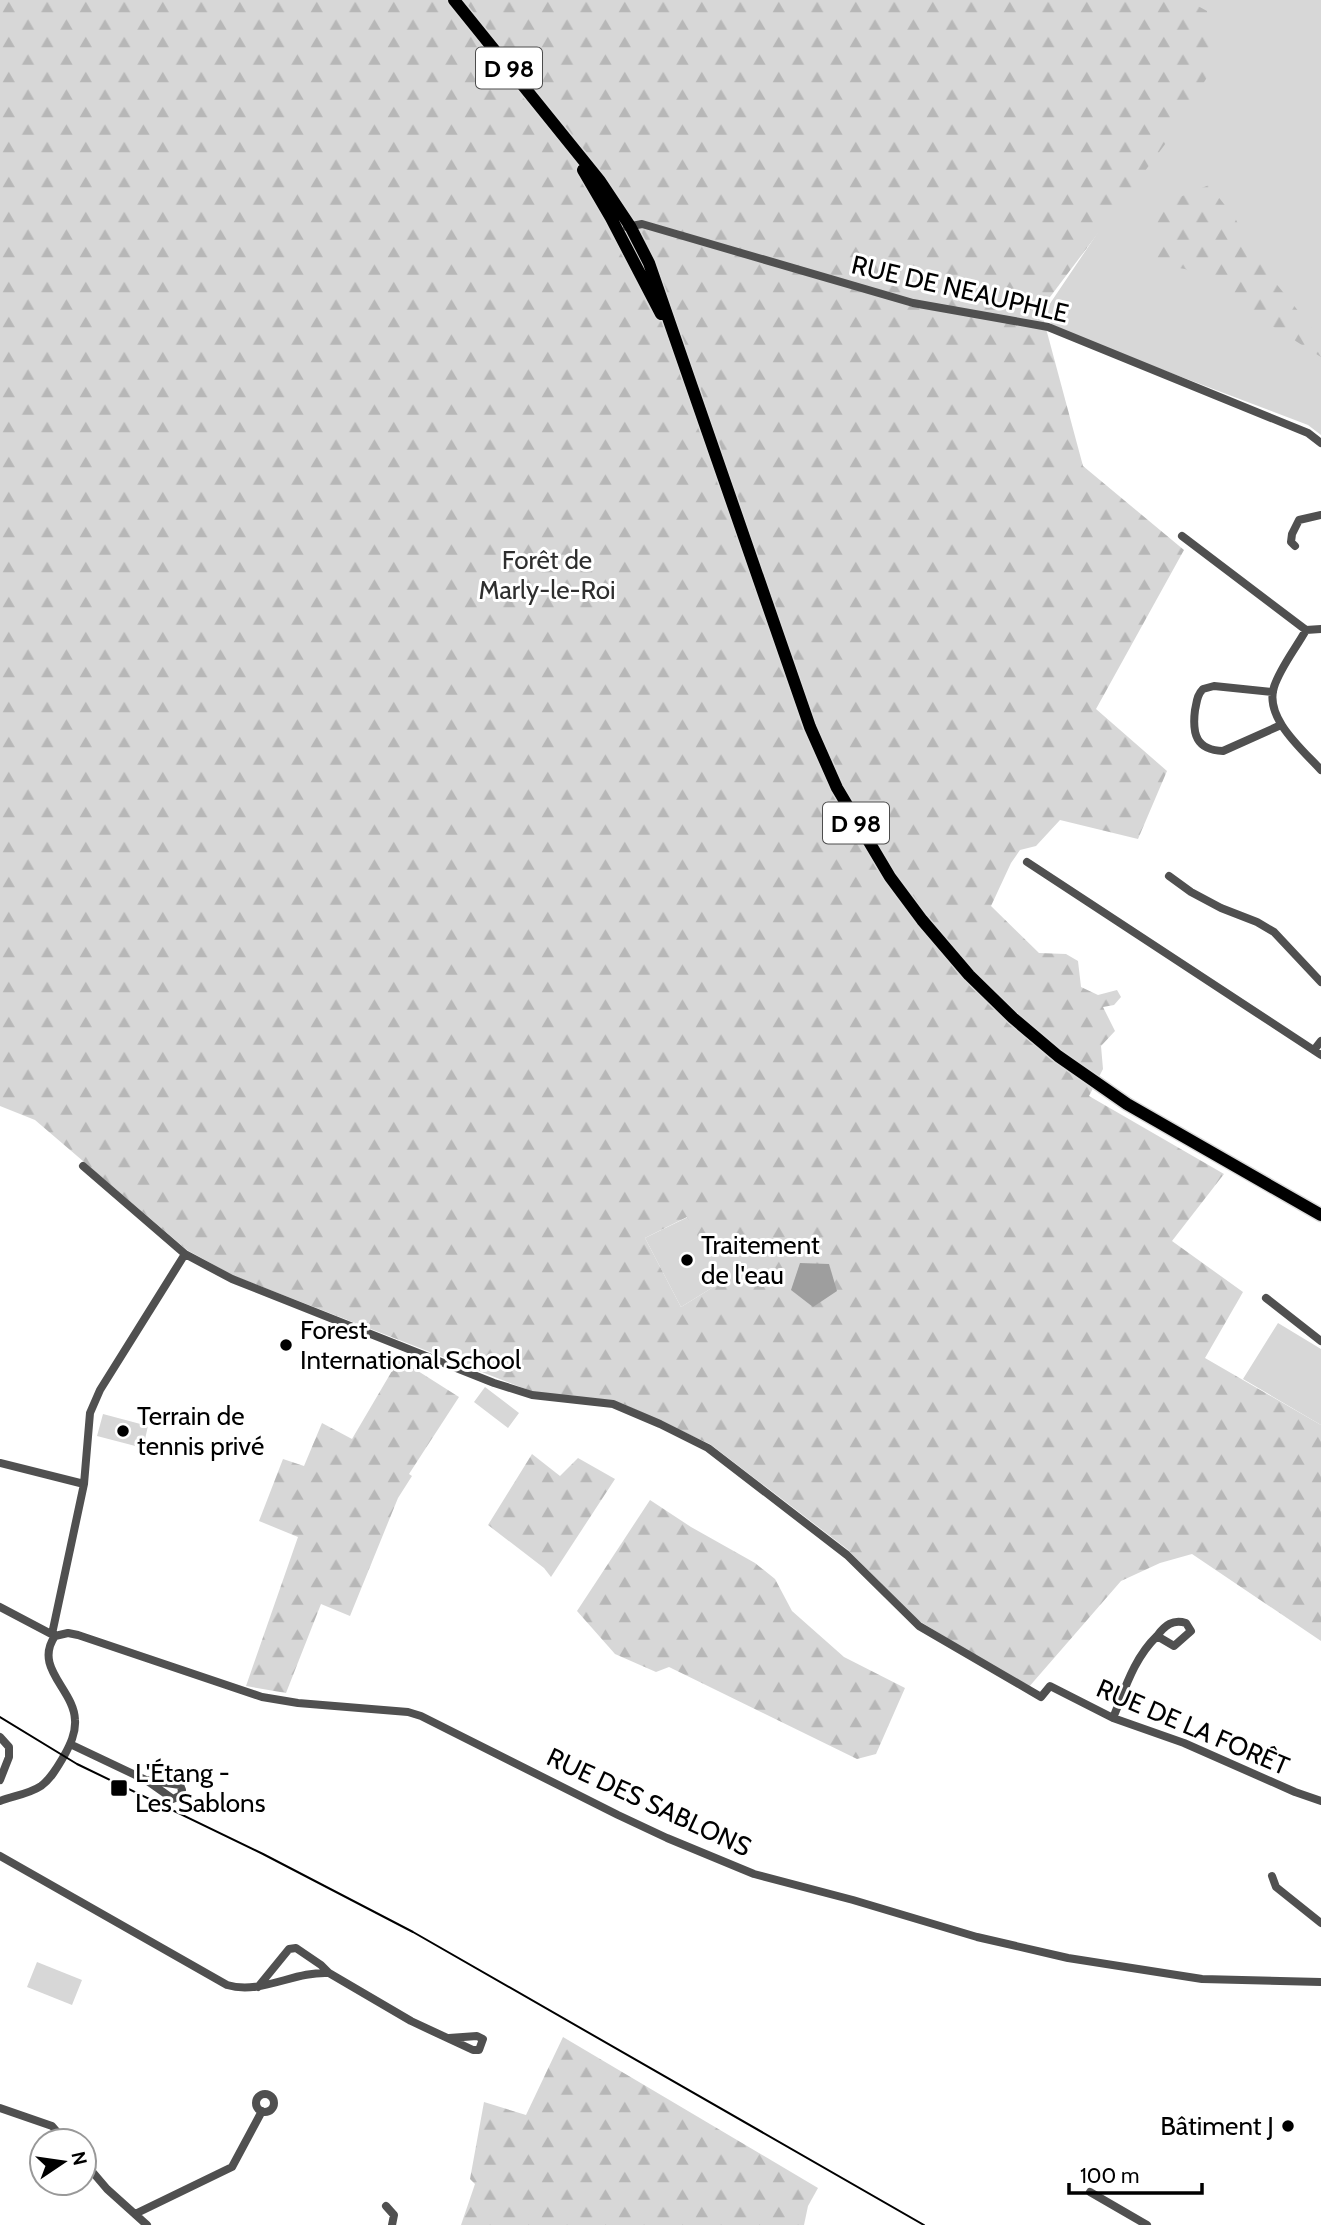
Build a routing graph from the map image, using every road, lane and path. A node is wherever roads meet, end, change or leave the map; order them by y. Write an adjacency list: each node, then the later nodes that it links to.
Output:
1 (454, 0): 2 (main road, D 98)
2 (624, 228): 3 (street, RUE DE NEAUPHLE); 18 (main road, D 98)
3 (1321, 443)
4 (1321, 515): 6 (street)
5 (1182, 536): 8 (street)
6 (1295, 546)
7 (1321, 629): 8 (street)
8 (1306, 630): 9 (street)
9 (1273, 692): 10 (street); 10 (street)
10 (1281, 725): 11 (street)
11 (1321, 770)
12 (1027, 862): 16 (street)
13 (1169, 876): 14 (street)
14 (1321, 982)
15 (1321, 1041): 16 (street)
16 (1317, 1052)
17 (83, 1166): 19 (street)
18 (1321, 1215)
19 (185, 1254): 23 (street); 27 (street, RUE DE LA FORÊT)
20 (1266, 1298): 21 (street)
21 (1321, 1341)
22 (0, 1463): 23 (street)
23 (84, 1484): 25 (street)
24 (0, 1607): 25 (street)
25 (53, 1635): 29 (street); 38 (street, RUE DES SABLONS)
26 (1157, 1636): 27 (street)
27 (1113, 1718): 33 (street, RUE DE LA FORÊT)
28 (0, 1737): 30 (street)
29 (70, 1744): 31 (street); 32 (street)
30 (0, 1780)
31 (146, 1780)
32 (0, 1801)
33 (1321, 1801)
34 (0, 1856): 39 (street)
35 (1272, 1876): 36 (street)
36 (1321, 1923)
37 (329, 1973): 39 (street); 39 (street); 40 (street)
38 (1321, 1982)
39 (258, 1987)
40 (450, 2038)
41 (0, 2108): 43 (street)
42 (262, 2111): 47 (street)
43 (53, 2127)
44 (98, 2178): 47 (street)
45 (1090, 2192): 50 (street)
46 (386, 2206): 49 (street)
47 (135, 2214): 48 (street)
48 (147, 2225)
49 (392, 2225)
50 (1147, 2225)

